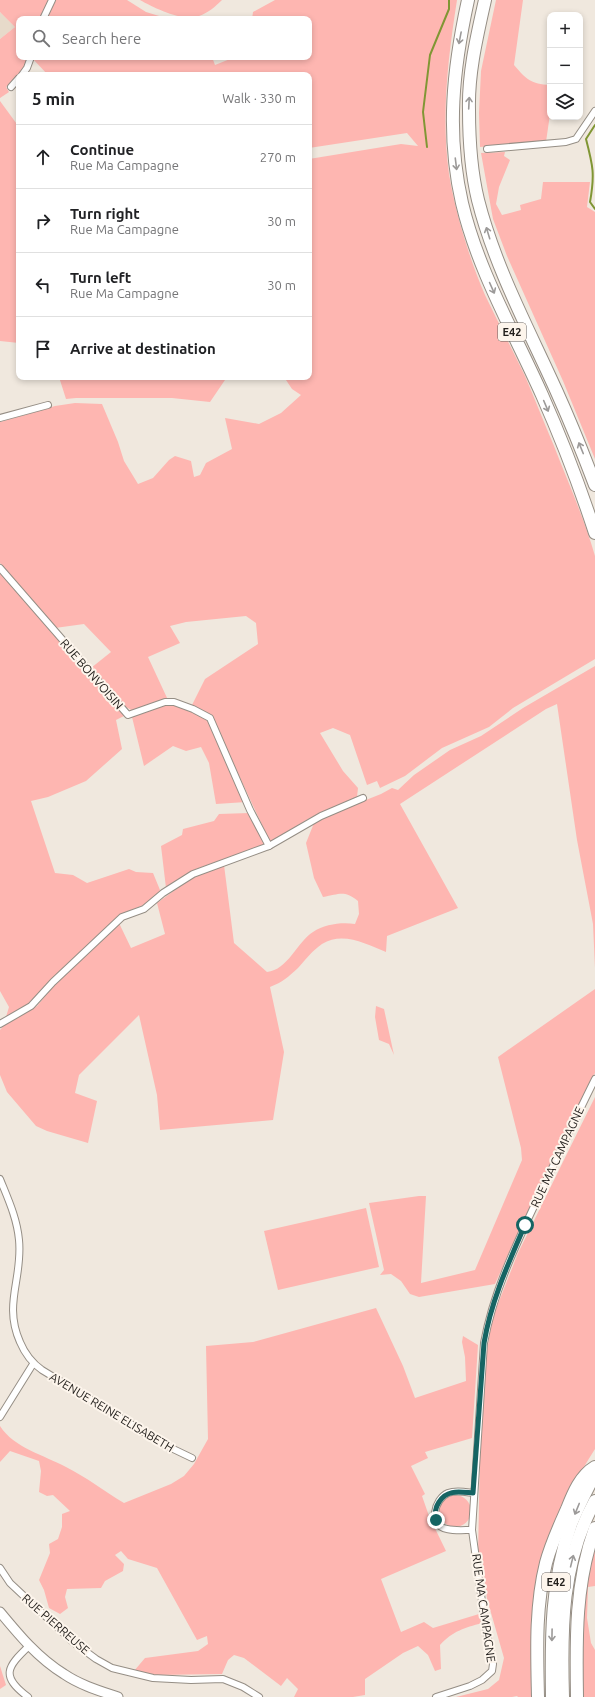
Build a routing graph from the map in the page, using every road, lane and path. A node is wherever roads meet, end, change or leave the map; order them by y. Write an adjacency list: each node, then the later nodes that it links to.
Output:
1 (52, 0): 4 (street)
2 (468, 0): 14 (highway, E42, one-way to 14)
3 (485, 0): 13 (highway, E42, one-way to 3)
4 (44, 16)
5 (30, 60): 6 (street)
6 (25, 72)
7 (16, 81): 8 (street)
8 (11, 87)
9 (595, 111): 10 (street)
10 (487, 149)
11 (48, 405): 12 (street)
12 (0, 418)
13 (595, 485)
14 (595, 533)
15 (0, 568): 17 (street, RUE BONVOISIN)
16 (363, 798): 17 (street)
17 (269, 846): 18 (street)
18 (0, 1024)
19 (595, 1079): 26 (street, RUE MA CAMPAGNE)
20 (0, 1179): 21 (street, AVENUE REINE ELISABETH)
21 (33, 1364): 22 (street); 23 (street, AVENUE REINE ELISABETH)
22 (0, 1417)
23 (192, 1458)
24 (595, 1467): 37 (highway)
25 (595, 1474): 38 (highway, E42, one-way to 38)
26 (473, 1493): 29 (street, RUE MA CAMPAGNE); 29 (street)
27 (595, 1501): 39 (highway, E42, one-way to 27)
28 (595, 1528): 40 (highway)
29 (472, 1530): 36 (street, RUE MA CAMPAGNE)
30 (0, 1568): 35 (street, RUE PIERREUSE)
31 (0, 1612): 32 (main road)
32 (29, 1646): 33 (street); 34 (main road)
33 (28, 1697)
34 (118, 1697)
35 (258, 1697)
36 (436, 1697)
37 (538, 1697)
38 (552, 1697)
39 (563, 1697)
40 (578, 1697)

